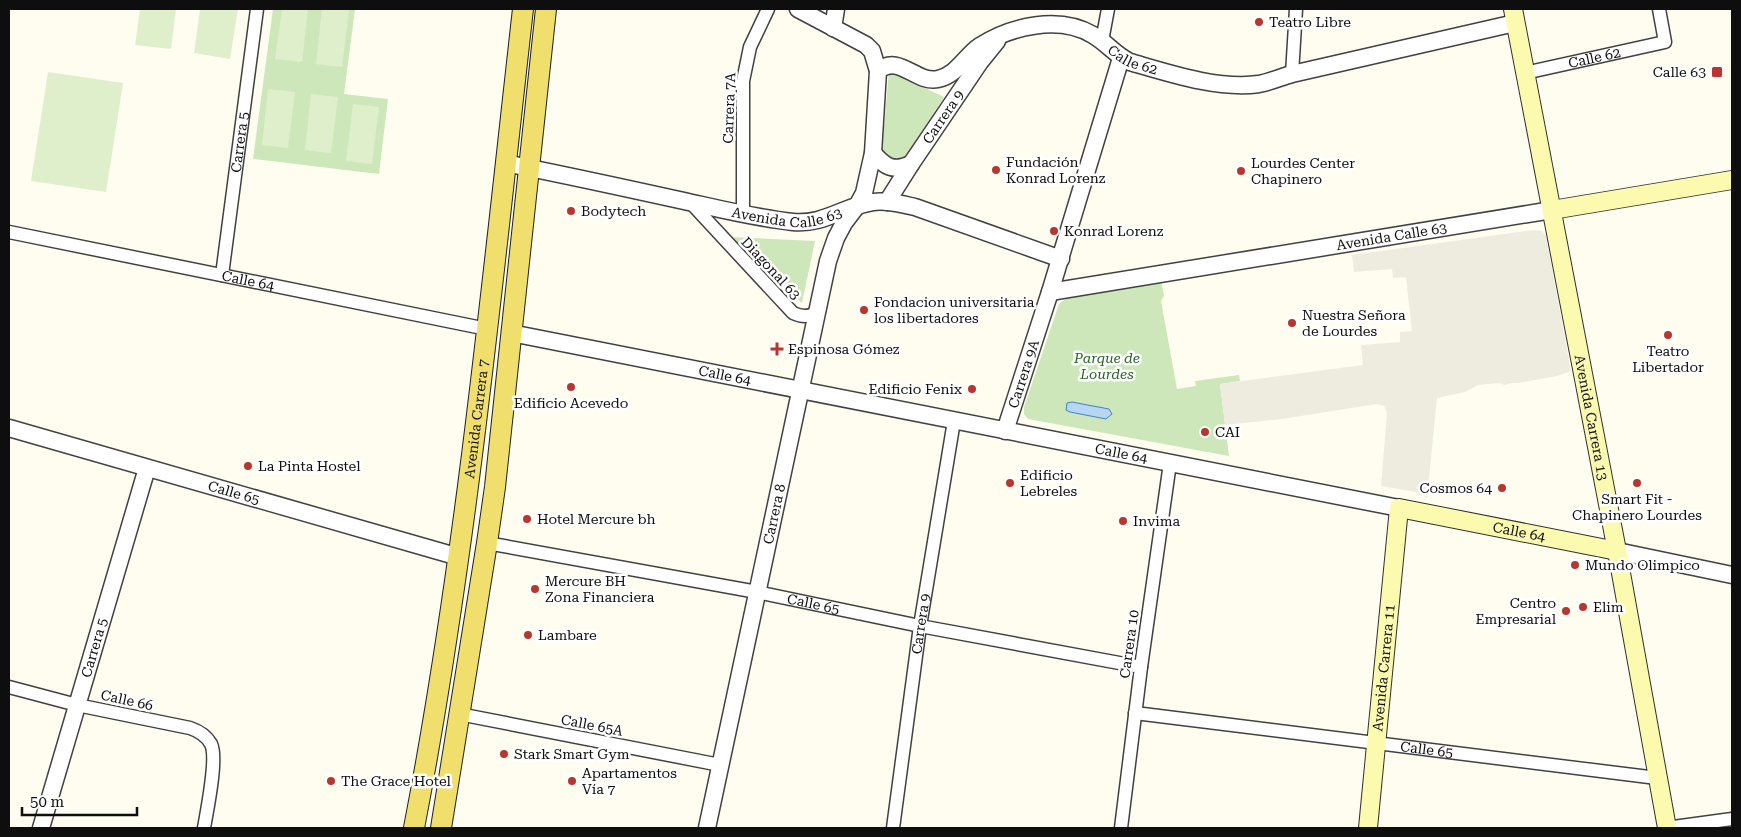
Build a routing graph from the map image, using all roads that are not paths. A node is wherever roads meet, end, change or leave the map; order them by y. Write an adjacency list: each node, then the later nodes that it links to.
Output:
1 (257, 9): 30 (street, Carrera 5)
2 (522, 9): 19 (main road, Avenida Carrera 7)
3 (546, 9): 21 (main road, Avenida Carrera 7)
4 (768, 9): 27 (street, Carrera 7A)
5 (798, 9): 11 (street)
6 (836, 9): 11 (street)
7 (1108, 9): 13 (street)
8 (1296, 9): 17 (street)
9 (1659, 9): 16 (street, Calle 62)
10 (1514, 16): 16 (main road, Avenida Carrera 13); 17 (street, Calle 62)
11 (833, 28): 15 (street)
12 (1004, 35): 13 (street, Calle 62); 15 (street, Calle 62); 20 (street, Carrera 9)
13 (1102, 41): 14 (street, Calle 62)
14 (1121, 58): 17 (street, Calle 62); 29 (street, Carrera 9A)
15 (878, 71): 18 (street)
16 (1525, 73): 26 (main road, Avenida Carrera 13)
17 (1292, 74)
18 (873, 153): 20 (street); 25 (street)
19 (505, 163): 21 (street, Avenida Calle 63); 33 (main road, Avenida Carrera 7)
20 (911, 164): 24 (street, Carrera 9)
21 (528, 168): 23 (street, Avenida Calle 63); 34 (main road, Avenida Carrera 7)
22 (1732, 180): 26 (main road, Avenida Calle 63)
23 (690, 202): 27 (street, Avenida Calle 63); 32 (street, Diagonal 63)
24 (887, 202): 25 (street, Avenida Calle 63); 29 (street, Avenida Calle 63)
25 (857, 206): 27 (street, Avenida Calle 63); 32 (street, Carrera 8)
26 (1552, 210): 31 (street, Avenida Calle 63); 43 (main road, Avenida Carrera 13)
27 (743, 214)
28 (9, 232): 30 (street, Calle 64)
29 (1061, 259): 31 (street, Carrera 9A)
30 (222, 275): 33 (street, Calle 64)
31 (1050, 292): 38 (street, Carrera 9A)
32 (817, 313): 35 (street, Carrera 8)
33 (487, 329): 44 (main road, Avenida Carrera 7)
34 (511, 333): 35 (street, Calle 64); 42 (main road, Avenida Carrera 7)
35 (800, 390): 36 (street, Calle 64); 46 (street, Carrera 8)
36 (954, 421): 38 (street, Calle 64); 47 (street, Carrera 9)
37 (9, 428): 40 (street, Calle 65)
38 (1005, 431): 39 (street, Calle 64)
39 (1170, 464): 41 (street, Calle 64); 48 (street, Carrera 10)
40 (147, 468): 44 (street, Calle 65); 50 (street, Carrera 5)
41 (1399, 508): 43 (main road, Calle 64); 53 (main road, Avenida Carrera 11)
42 (487, 543): 46 (street, Calle 65); 52 (main road, Avenida Carrera 7)
43 (1617, 551): 45 (street, Calle 64); 55 (main road, Avenida Carrera 13)
44 (459, 557): 59 (main road, Avenida Carrera 7)
45 (1732, 574)
46 (757, 592): 47 (street, Calle 65); 54 (street, Carrera 8)
47 (920, 626): 48 (street, Calle 65); 62 (street, Carrera 9)
48 (1141, 667): 51 (street, Carrera 10)
49 (9, 687): 50 (street, Calle 66)
50 (77, 705): 57 (street, Carrera 5); 58 (street, Calle 66)
51 (1135, 713): 53 (street, Calle 65); 63 (street, Carrera 10)
52 (459, 714): 54 (street, Calle 65A); 60 (main road, Avenida Carrera 7)
53 (1375, 743): 55 (street, Calle 65); 64 (main road, Avenida Carrera 11)
54 (720, 765): 61 (street, Carrera 8)
55 (1658, 778): 65 (main road, Avenida Carrera 13)
56 (1732, 819): 65 (street)
57 (41, 828)
58 (204, 828)
59 (414, 828)
60 (441, 828)
61 (707, 828)
62 (893, 828)
63 (1121, 828)
64 (1368, 828)
65 (1666, 828)

